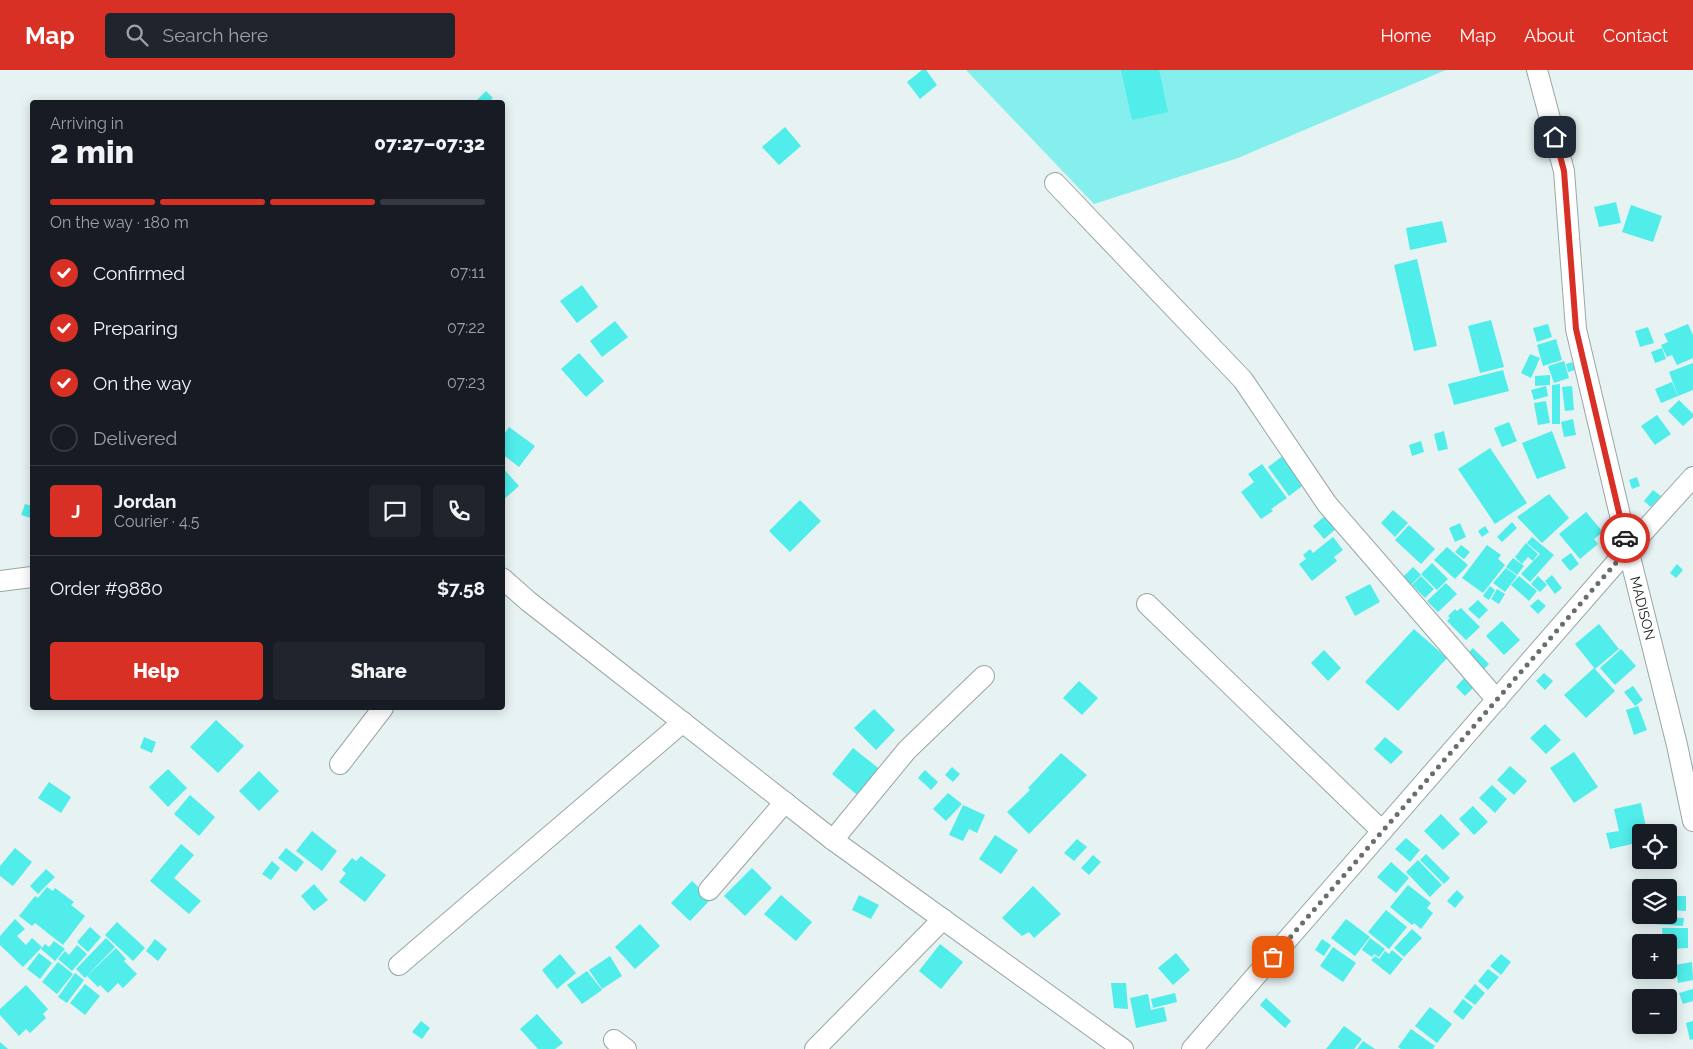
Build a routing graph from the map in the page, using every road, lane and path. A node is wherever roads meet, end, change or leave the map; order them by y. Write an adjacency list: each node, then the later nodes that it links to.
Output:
1 (1537, 70): 4 (street, MADISON)
2 (1055, 183): 10 (street)
3 (1693, 477): 4 (street)
4 (1628, 549): 10 (street); 15 (street, MADISON)
5 (30, 577): 6 (street)
6 (0, 581)
7 (505, 581): 12 (street)
8 (1147, 604): 16 (street)
9 (984, 676): 17 (street)
10 (1497, 700): 16 (street)
11 (381, 710): 13 (street)
12 (683, 722): 14 (street); 20 (street)
13 (340, 764)
14 (785, 802): 17 (street); 18 (street)
15 (1693, 821)
16 (1382, 831): 23 (street)
17 (833, 840): 19 (street)
18 (709, 890)
19 (943, 919): 21 (street); 22 (street)
20 (399, 965)
21 (814, 1049)
22 (1123, 1049)
23 (1192, 1049)

